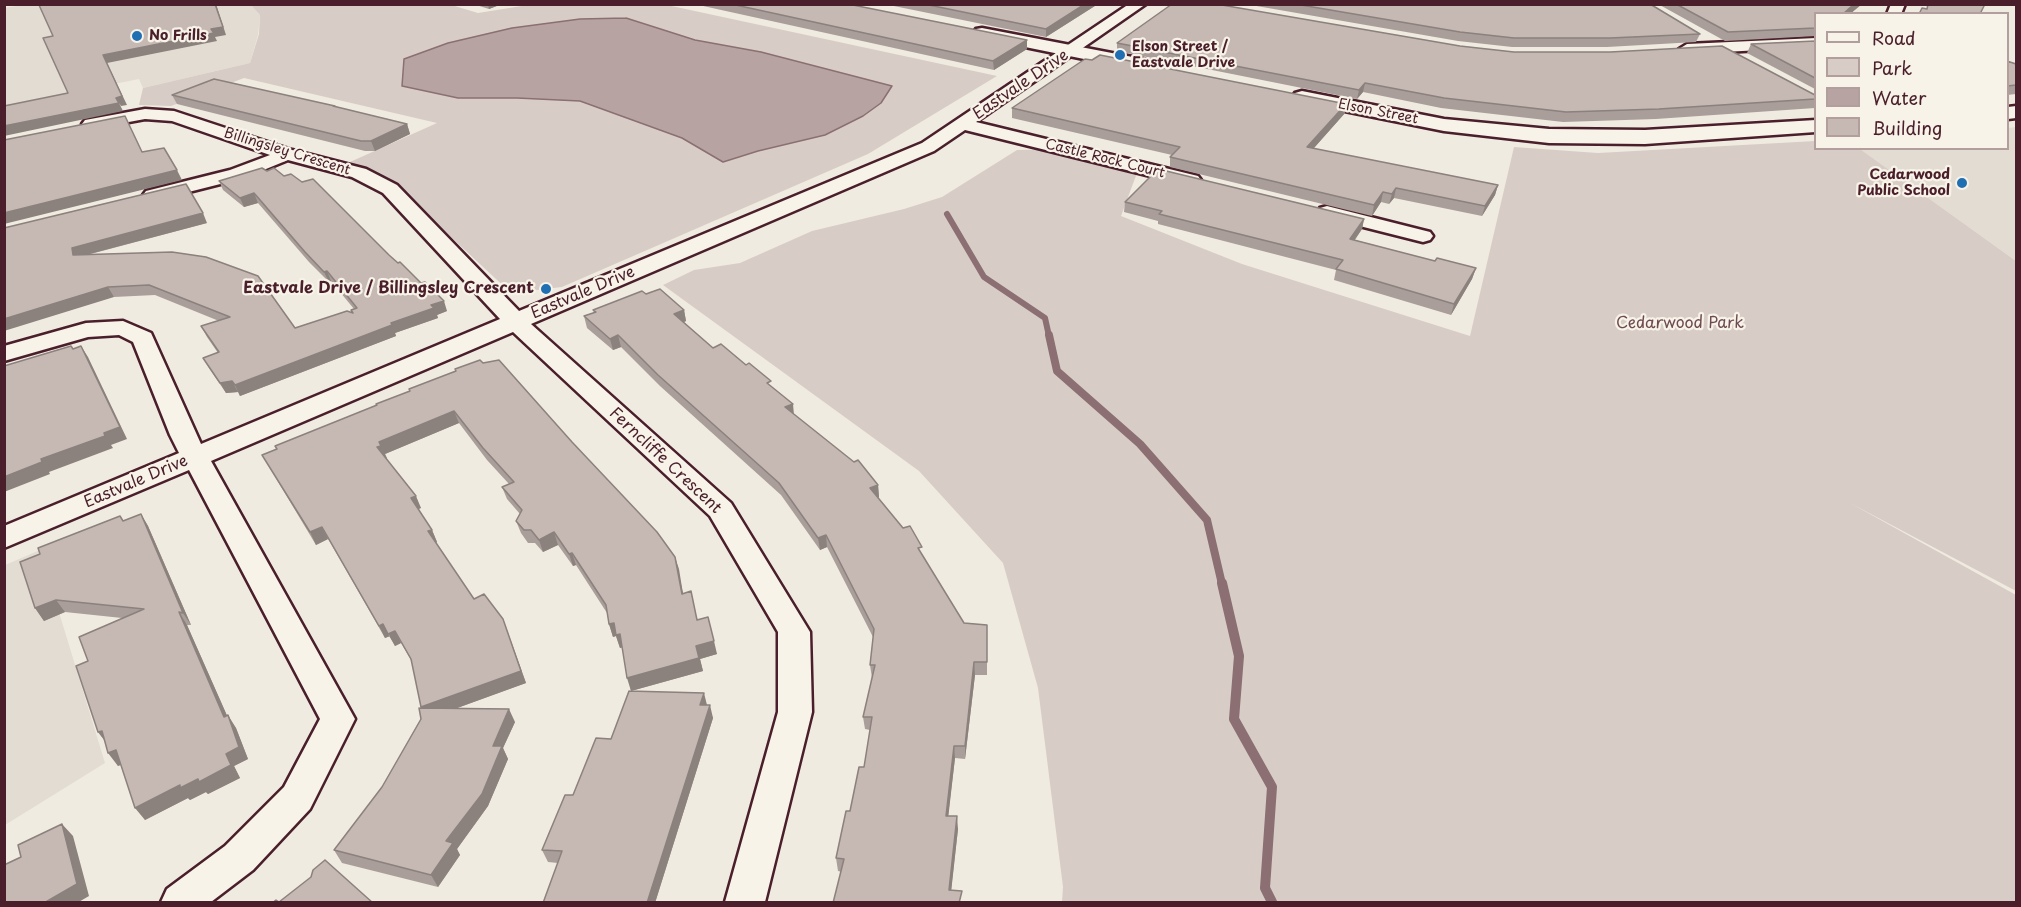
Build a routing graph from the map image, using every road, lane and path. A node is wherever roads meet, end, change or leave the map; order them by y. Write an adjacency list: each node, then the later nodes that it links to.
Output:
1 (1139, 4): 7 (street, Eastvale Drive)
2 (969, 30): 7 (street)
3 (1697, 35): 5 (street)
4 (1814, 42): 5 (street)
5 (1719, 46): 6 (street); 8 (street)
6 (1676, 49)
7 (1072, 51): 9 (street); 11 (street, Eastvale Drive)
8 (1748, 62)
9 (1162, 69)
10 (1279, 92): 12 (street, Elson Street)
11 (962, 124): 15 (street, Castle Rock Court); 19 (street, Eastvale Drive)
12 (1814, 126)
13 (69, 129): 14 (street, Billingsley Crescent)
14 (286, 154): 16 (street); 19 (street, Billingsley Crescent)
15 (1214, 185)
16 (132, 200)
17 (1307, 208): 18 (street)
18 (1423, 236)
19 (515, 321): 21 (street, Eastvale Drive); 24 (street, Ferncliffe Crescent)
20 (4, 354): 21 (street)
21 (195, 457): 22 (street, Eastvale Drive); 23 (street)
22 (4, 538)
23 (181, 903)
24 (745, 903)

